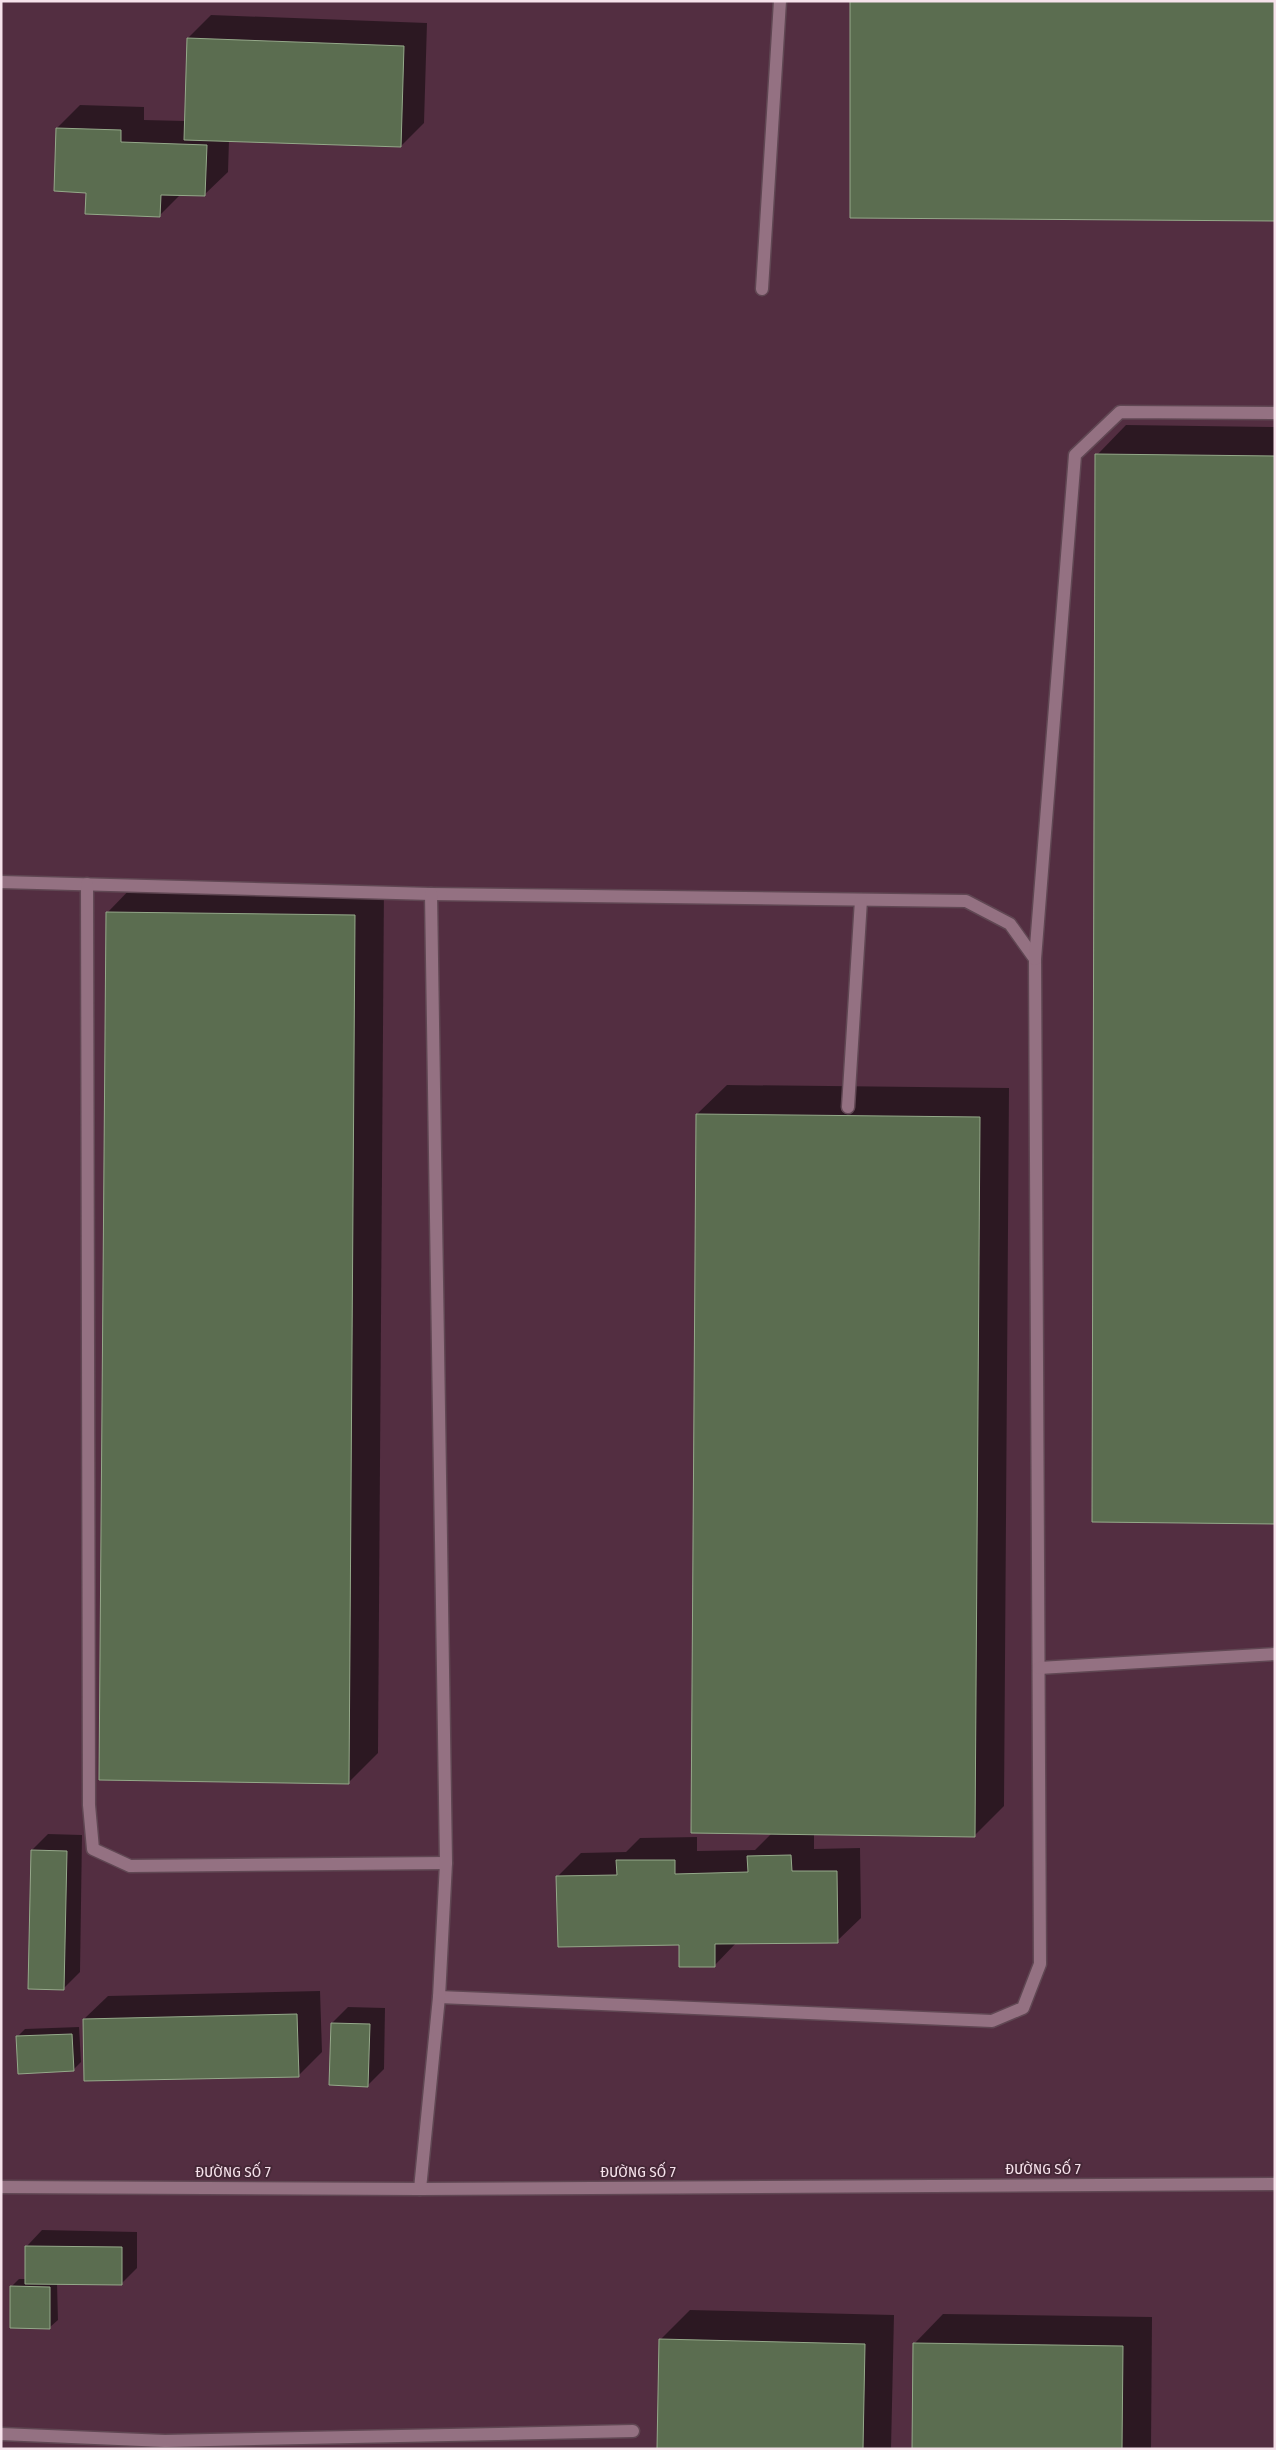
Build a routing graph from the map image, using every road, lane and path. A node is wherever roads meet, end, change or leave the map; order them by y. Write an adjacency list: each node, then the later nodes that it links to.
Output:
1 (780, 1): 2 (street)
2 (762, 289)
3 (1275, 413): 8 (street)
4 (1, 882): 5 (street)
5 (87, 884): 6 (street); 12 (street)
6 (431, 894): 7 (street); 12 (street)
7 (862, 900): 8 (street); 9 (street)
8 (1035, 959): 11 (street)
9 (848, 1107)
10 (1275, 1654): 11 (street)
11 (1039, 1668): 13 (street)
12 (446, 1863): 13 (street)
13 (439, 1997): 16 (street)
14 (1275, 2184): 16 (street, ĐƯỜNG SỐ 7)
15 (1, 2187): 16 (street, ĐƯỜNG SỐ 7)
16 (420, 2189)
17 (633, 2431): 19 (street)
18 (1, 2434): 19 (street)
19 (165, 2445)

